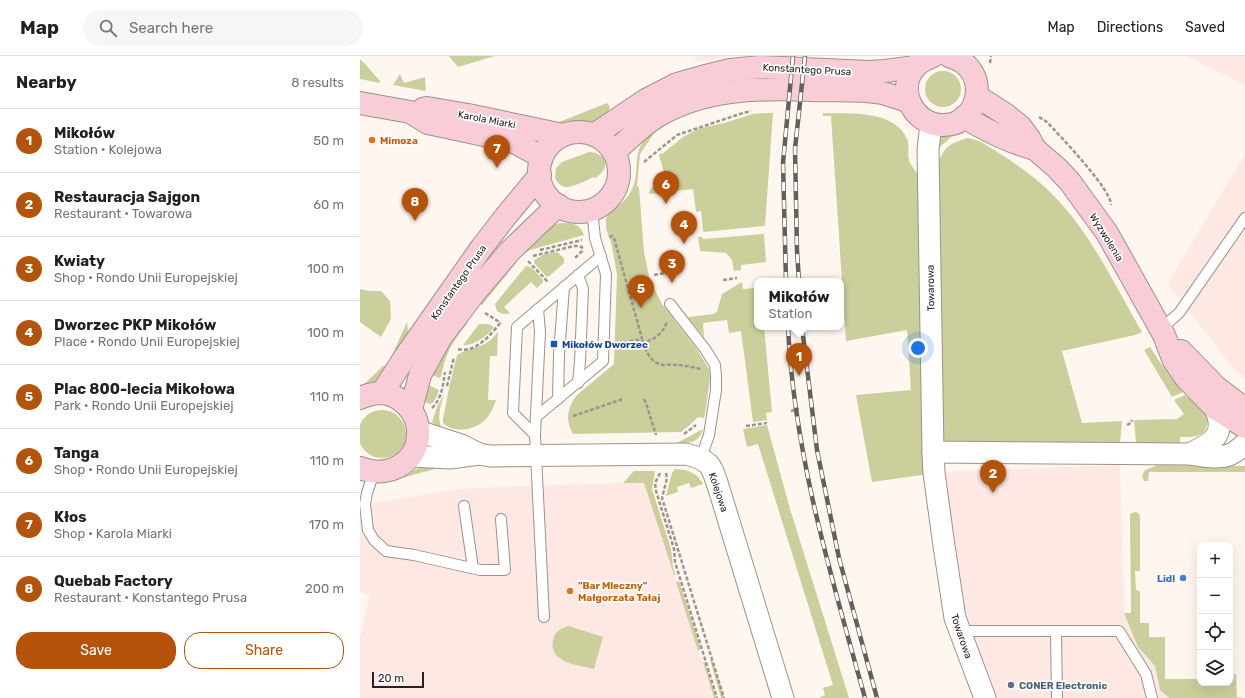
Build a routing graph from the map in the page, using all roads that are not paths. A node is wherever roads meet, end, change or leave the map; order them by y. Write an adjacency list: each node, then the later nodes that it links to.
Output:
1 (933, 56): 3 (street)
2 (962, 59): 4 (street)
3 (915, 67): 5 (street); 10 (street, Konstantego Prusa)
4 (977, 96): 8 (street); 12 (street, Wyzwolenia)
5 (908, 101): 9 (street); 13 (street, Konstantego Prusa)
6 (360, 103): 7 (street, Karola Miarki)
7 (410, 112): 11 (street, Karola Miarki); 14 (street, Karola Miarki)
8 (964, 117): 9 (street); 12 (street, Wyzwolenia)
9 (931, 124): 36 (street, Towarowa)
10 (594, 134): 11 (street); 13 (street)
11 (563, 135): 14 (street)
12 (1035, 149): 23 (street, Wyzwolenia)
13 (614, 152): 16 (street)
14 (541, 166): 15 (street); 25 (street, Konstantego Prusa)
15 (558, 206): 16 (street); 29 (street, Konstantego Prusa)
16 (592, 210): 18 (lane)
17 (1245, 218): 23 (lane)
18 (600, 256): 19 (lane); 24 (lane)
19 (578, 275): 20 (lane); 24 (lane)
20 (564, 287): 22 (lane); 27 (lane)
21 (670, 304): 41 (lane)
22 (538, 309): 31 (lane); 34 (lane)
23 (1162, 332): 28 (street, Wyzwolenia); 30 (street, Wyzwolenia)
24 (578, 383): 27 (lane)
25 (382, 393): 26 (street); 29 (street)
26 (360, 398)
27 (558, 398): 31 (lane)
28 (1215, 408): 32 (street, Wyzwolenia); 38 (street)
29 (411, 409): 33 (street)
30 (1245, 409)
31 (536, 417): 34 (lane)
32 (1245, 427)
33 (418, 431): 37 (street); 39 (street)
34 (535, 434): 40 (lane)
35 (1245, 444): 38 (street)
36 (933, 452): 38 (street); 47 (street, Towarowa)
37 (479, 454): 39 (street); 40 (street)
38 (1190, 454)
39 (411, 456): 42 (street)
40 (536, 456): 41 (street); 46 (lane)
41 (701, 458): 49 (street, Kolejowa)
42 (367, 470): 45 (lane)
43 (464, 506): 45 (lane)
44 (501, 519): 45 (lane)
45 (473, 568)
46 (544, 617)
47 (960, 631): 48 (lane); 50 (street, Towarowa)
48 (1056, 631): 51 (lane); 52 (lane)
49 (783, 698)
50 (985, 698)
51 (1057, 698)
52 (1152, 698)

